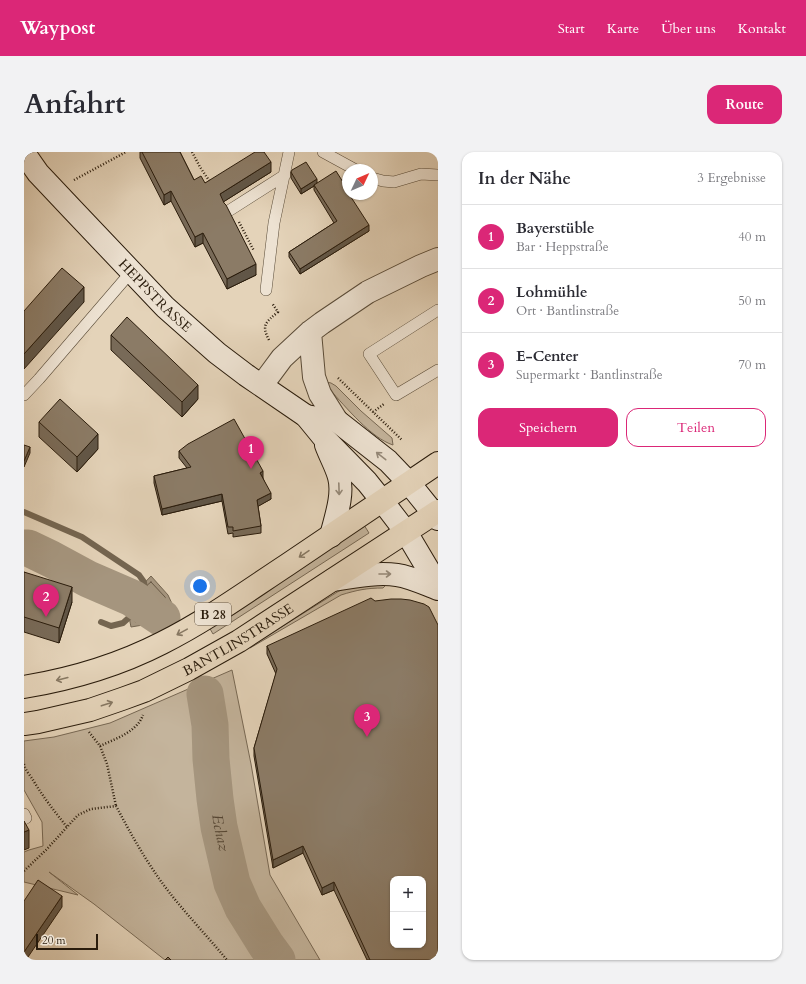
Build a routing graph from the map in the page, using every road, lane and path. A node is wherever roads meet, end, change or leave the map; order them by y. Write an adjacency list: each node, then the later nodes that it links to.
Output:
1 (126, 152): 9 (path)
2 (289, 152): 6 (lane)
3 (323, 152): 5 (lane)
4 (24, 153): 9 (street, HEPPSTRASSE)
5 (345, 164)
6 (285, 174): 10 (lane); 13 (lane)
7 (438, 175): 8 (lane)
8 (378, 180)
9 (54, 190): 12 (street, HEPPSTRASSE)
10 (230, 210)
11 (438, 259): 15 (street)
12 (131, 272): 19 (street, HEPPSTRASSE); 20 (lane)
13 (266, 290): 16 (path)
14 (438, 310): 17 (lane)
15 (310, 332): 16 (street); 22 (street)
16 (282, 358): 19 (street)
17 (438, 370)
18 (334, 375): 24 (path)
19 (262, 385): 21 (street, HEPPSTRASSE)
20 (24, 395)
21 (306, 416): 22 (street, HEPPSTRASSE); 23 (street, HEPPSTRASSE)
22 (337, 421): 26 (street, HEPPSTRASSE, one-way to 22)
23 (324, 438): 27 (street, HEPPSTRASSE); 30 (street, one-way to 30)
24 (402, 440)
25 (438, 463): 26 (main road, B 28)
26 (409, 483): 27 (main road, B 28); 28 (street, HEPPSTRASSE)
27 (383, 502): 29 (street, HEPPSTRASSE); 30 (main road, B 28)
28 (437, 515): 29 (main road, BANTLINSTRASSE / B 28)
29 (406, 532): 31 (main road, BANTLINSTRASSE / B 28); 32 (street, HEPPSTRASSE)
30 (331, 536): 34 (main road, B 28, one-way to 34)
31 (333, 580): 33 (street, one-way to 33); 36 (main road, BANTLINSTRASSE / B 28, one-way to 31)
32 (438, 586)
33 (438, 589)
34 (24, 687)
35 (142, 718): 38 (path)
36 (24, 724)
37 (89, 731): 38 (path)
38 (100, 746): 40 (path)
39 (24, 764): 43 (path)
40 (116, 806): 43 (path); 45 (path)
41 (24, 814): 42 (lane)
42 (24, 819)
43 (67, 827): 44 (path)
44 (24, 871)
45 (226, 960)

